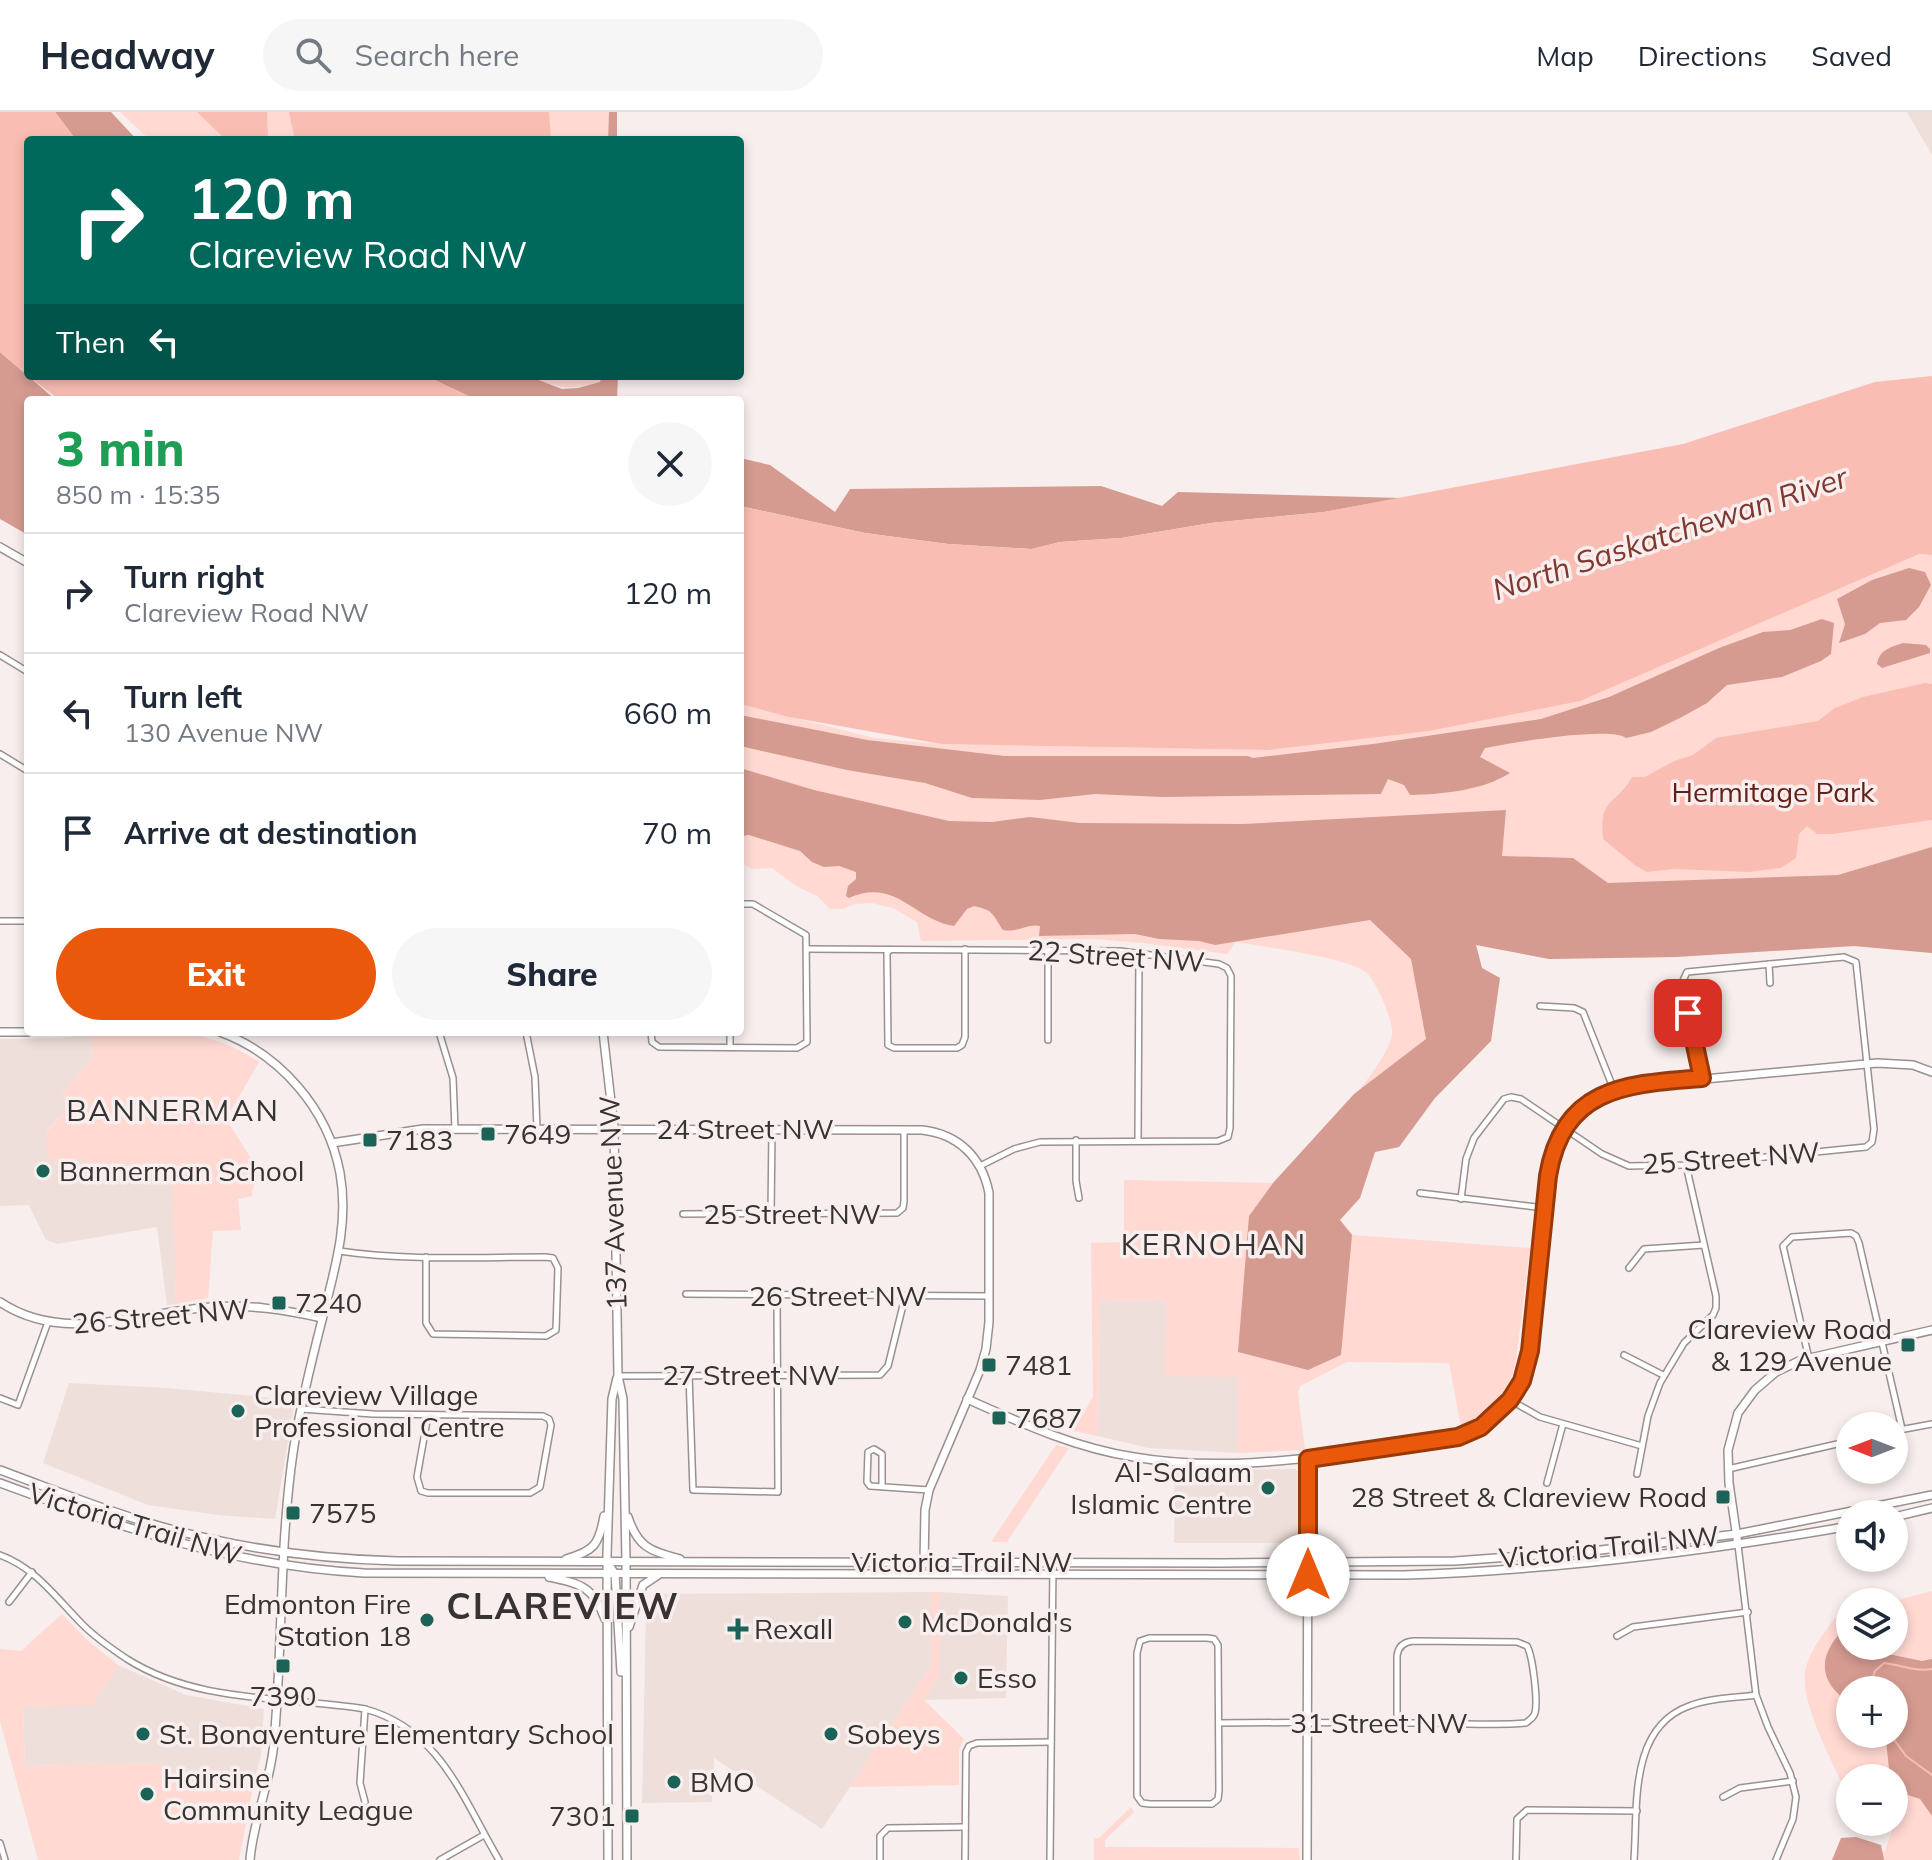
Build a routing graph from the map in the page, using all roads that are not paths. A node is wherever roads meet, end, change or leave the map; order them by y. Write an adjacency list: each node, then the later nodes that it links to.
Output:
1 (0, 547): 2 (street)
2 (24, 561)
3 (0, 655): 4 (street)
4 (24, 670)
5 (0, 754): 6 (street)
6 (24, 769)
7 (744, 904): 10 (street)
8 (0, 921): 9 (street)
9 (24, 921)
10 (808, 949): 13 (street, 22 Street NW); 27 (street)
11 (965, 949): 12 (street, 22 Street NW); 13 (street, 22 Street NW); 13 (street)
12 (1048, 949): 14 (street, 22 Street NW); 26 (street)
13 (890, 950)
14 (1139, 953): 39 (street); 39 (street, 22 Street NW)
15 (1769, 964): 16 (street); 28 (street); 30 (street)
16 (1770, 983)
17 (1540, 1006): 31 (street)
18 (0, 1032): 19 (street)
19 (24, 1032)
20 (229, 1036): 40 (street)
21 (440, 1036): 33 (street)
22 (527, 1036): 34 (street)
23 (603, 1036): 32 (street, 137 Avenue NW)
24 (651, 1036): 27 (street)
25 (730, 1036): 27 (street)
26 (1048, 1040)
27 (730, 1047)
28 (1868, 1064): 29 (street); 30 (street); 41 (street, 25 Street NW)
29 (1932, 1072)
30 (1702, 1078): 31 (street)
31 (1614, 1090): 37 (street)
32 (614, 1128): 34 (street, 24 Street NW); 35 (street, 24 Street NW); 67 (street, 137 Avenue NW)
33 (455, 1129): 34 (street, 24 Street NW); 40 (street, 24 Street NW)
34 (537, 1129)
35 (772, 1129): 36 (street, 24 Street NW); 48 (street)
36 (904, 1129): 42 (street, 24 Street NW); 48 (street, 25 Street NW)
37 (1565, 1129): 41 (street, 25 Street NW); 45 (street, 25 Street NW); 46 (street)
38 (1076, 1140): 39 (street); 42 (street); 44 (street)
39 (1138, 1140)
40 (332, 1143): 50 (street)
41 (1686, 1165): 49 (street)
42 (980, 1166): 55 (street)
43 (1420, 1193): 45 (street)
44 (1079, 1198)
45 (1461, 1199): 46 (street)
46 (1544, 1208): 70 (street)
47 (683, 1214): 48 (street, 25 Street NW)
48 (771, 1214)
49 (1704, 1245): 52 (street); 66 (street)
50 (339, 1251): 51 (street); 58 (street)
51 (426, 1257): 51 (street)
52 (1629, 1268)
53 (686, 1294): 54 (street, 26 Street NW)
54 (777, 1296): 56 (street, 26 Street NW); 65 (street)
55 (989, 1296): 56 (street, 26 Street NW); 69 (street)
56 (905, 1297): 65 (street, 27 Street NW)
57 (0, 1302): 59 (street, 26 Street NW)
58 (322, 1318): 59 (street, 26 Street NW); 71 (street)
59 (48, 1322): 68 (street, 26 Street NW)
60 (1932, 1330): 61 (street)
61 (1883, 1342): 63 (street); 63 (street); 72 (street)
62 (1624, 1355): 66 (street)
63 (1809, 1359): 80 (street)
64 (689, 1375): 65 (street, 27 Street NW); 65 (street); 67 (street, 27 Street NW)
65 (776, 1375)
66 (1663, 1375): 78 (street)
67 (618, 1376): 87 (street, 137 Avenue NW); 89 (street, 137 Avenue NW)
68 (0, 1398)
69 (967, 1399): 79 (street); 86 (street)
70 (1510, 1400): 74 (street); 79 (street)
71 (301, 1409): 73 (street); 95 (street)
72 (1898, 1412)
73 (428, 1415): 73 (street)
74 (1563, 1424): 78 (street); 84 (street)
75 (1932, 1424): 76 (street)
76 (1908, 1428)
77 (1836, 1444): 80 (street)
78 (1642, 1446): 82 (street)
79 (1308, 1459): 103 (street)
80 (1728, 1469): 93 (street)
81 (0, 1470): 95 (street, Victoria Trail NW)
82 (1637, 1474)
83 (0, 1483): 104 (street, Victoria Trail NW)
84 (1547, 1483)
85 (882, 1487): 85 (street); 86 (street)
86 (929, 1490): 101 (street)
87 (608, 1495): 97 (street); 98 (street, 137 Avenue NW)
88 (1932, 1495): 93 (street, Victoria Trail NW)
89 (626, 1508): 99 (street, 137 Avenue NW); 100 (street)
90 (1932, 1508): 91 (street)
91 (1908, 1514)
92 (1836, 1528): 94 (street, Victoria Trail NW)
93 (1737, 1534): 94 (street); 103 (street, Victoria Trail NW)
94 (1738, 1545): 112 (street, Victoria Trail NW); 114 (street)
95 (282, 1553): 97 (street, Victoria Trail NW); 104 (street)
96 (0, 1555): 105 (street)
97 (556, 1562): 98 (street, Victoria Trail NW)
98 (607, 1562): 99 (street, Victoria Trail NW); 107 (street, 137 Avenue NW)
99 (626, 1562): 100 (street, Victoria Trail NW); 108 (street, 137 Avenue NW)
100 (690, 1562): 101 (street, Victoria Trail NW)
101 (924, 1562): 102 (street, Victoria Trail NW); 110 (street)
102 (1053, 1563): 103 (street, Victoria Trail NW); 111 (street)
103 (1308, 1563): 112 (street)
104 (281, 1565): 106 (street, Victoria Trail NW); 119 (street)
105 (32, 1572): 113 (street); 119 (street)
106 (531, 1574): 107 (street, Victoria Trail NW); 115 (street)
107 (611, 1574): 108 (street, Victoria Trail NW); 115 (street, 137 Avenue NW); 121 (street)
108 (626, 1574): 109 (street, Victoria Trail NW); 117 (street, 137 Avenue NW)
109 (660, 1574): 110 (street, Victoria Trail NW); 117 (street)
110 (924, 1574): 111 (street, Victoria Trail NW)
111 (1052, 1575): 112 (street, Victoria Trail NW); 125 (street)
112 (1308, 1575): 122 (street)
113 (9, 1602)
114 (1748, 1612): 116 (street); 118 (street)
115 (607, 1624): 137 (street, 137 Avenue NW)
116 (1617, 1636)
117 (626, 1637): 121 (street, 137 Avenue NW)
118 (1756, 1695): 126 (street); 129 (street)
119 (276, 1699): 120 (street); 134 (street)
120 (365, 1709): 128 (street); 131 (street)
121 (625, 1714): 138 (street, 137 Avenue NW)
122 (1307, 1722): 123 (street, 31 Street NW); 124 (street, 31 Street NW); 142 (street)
123 (1219, 1723): 123 (street)
124 (1397, 1723): 124 (street, 31 Street NW)
125 (1051, 1742): 130 (street); 141 (street)
126 (1793, 1781): 127 (street); 145 (street)
127 (1723, 1797)
128 (365, 1802)
129 (1637, 1811): 143 (street); 144 (street)
130 (965, 1827): 139 (street); 140 (street)
131 (484, 1835): 135 (street); 136 (street)
132 (0, 1843): 133 (street)
133 (5, 1860)
134 (250, 1860)
135 (440, 1860)
136 (499, 1860)
137 (608, 1860)
138 (627, 1860)
139 (880, 1860)
140 (965, 1860)
141 (1050, 1860)
142 (1307, 1860)
143 (1516, 1860)
144 (1634, 1860)
145 (1776, 1860)

